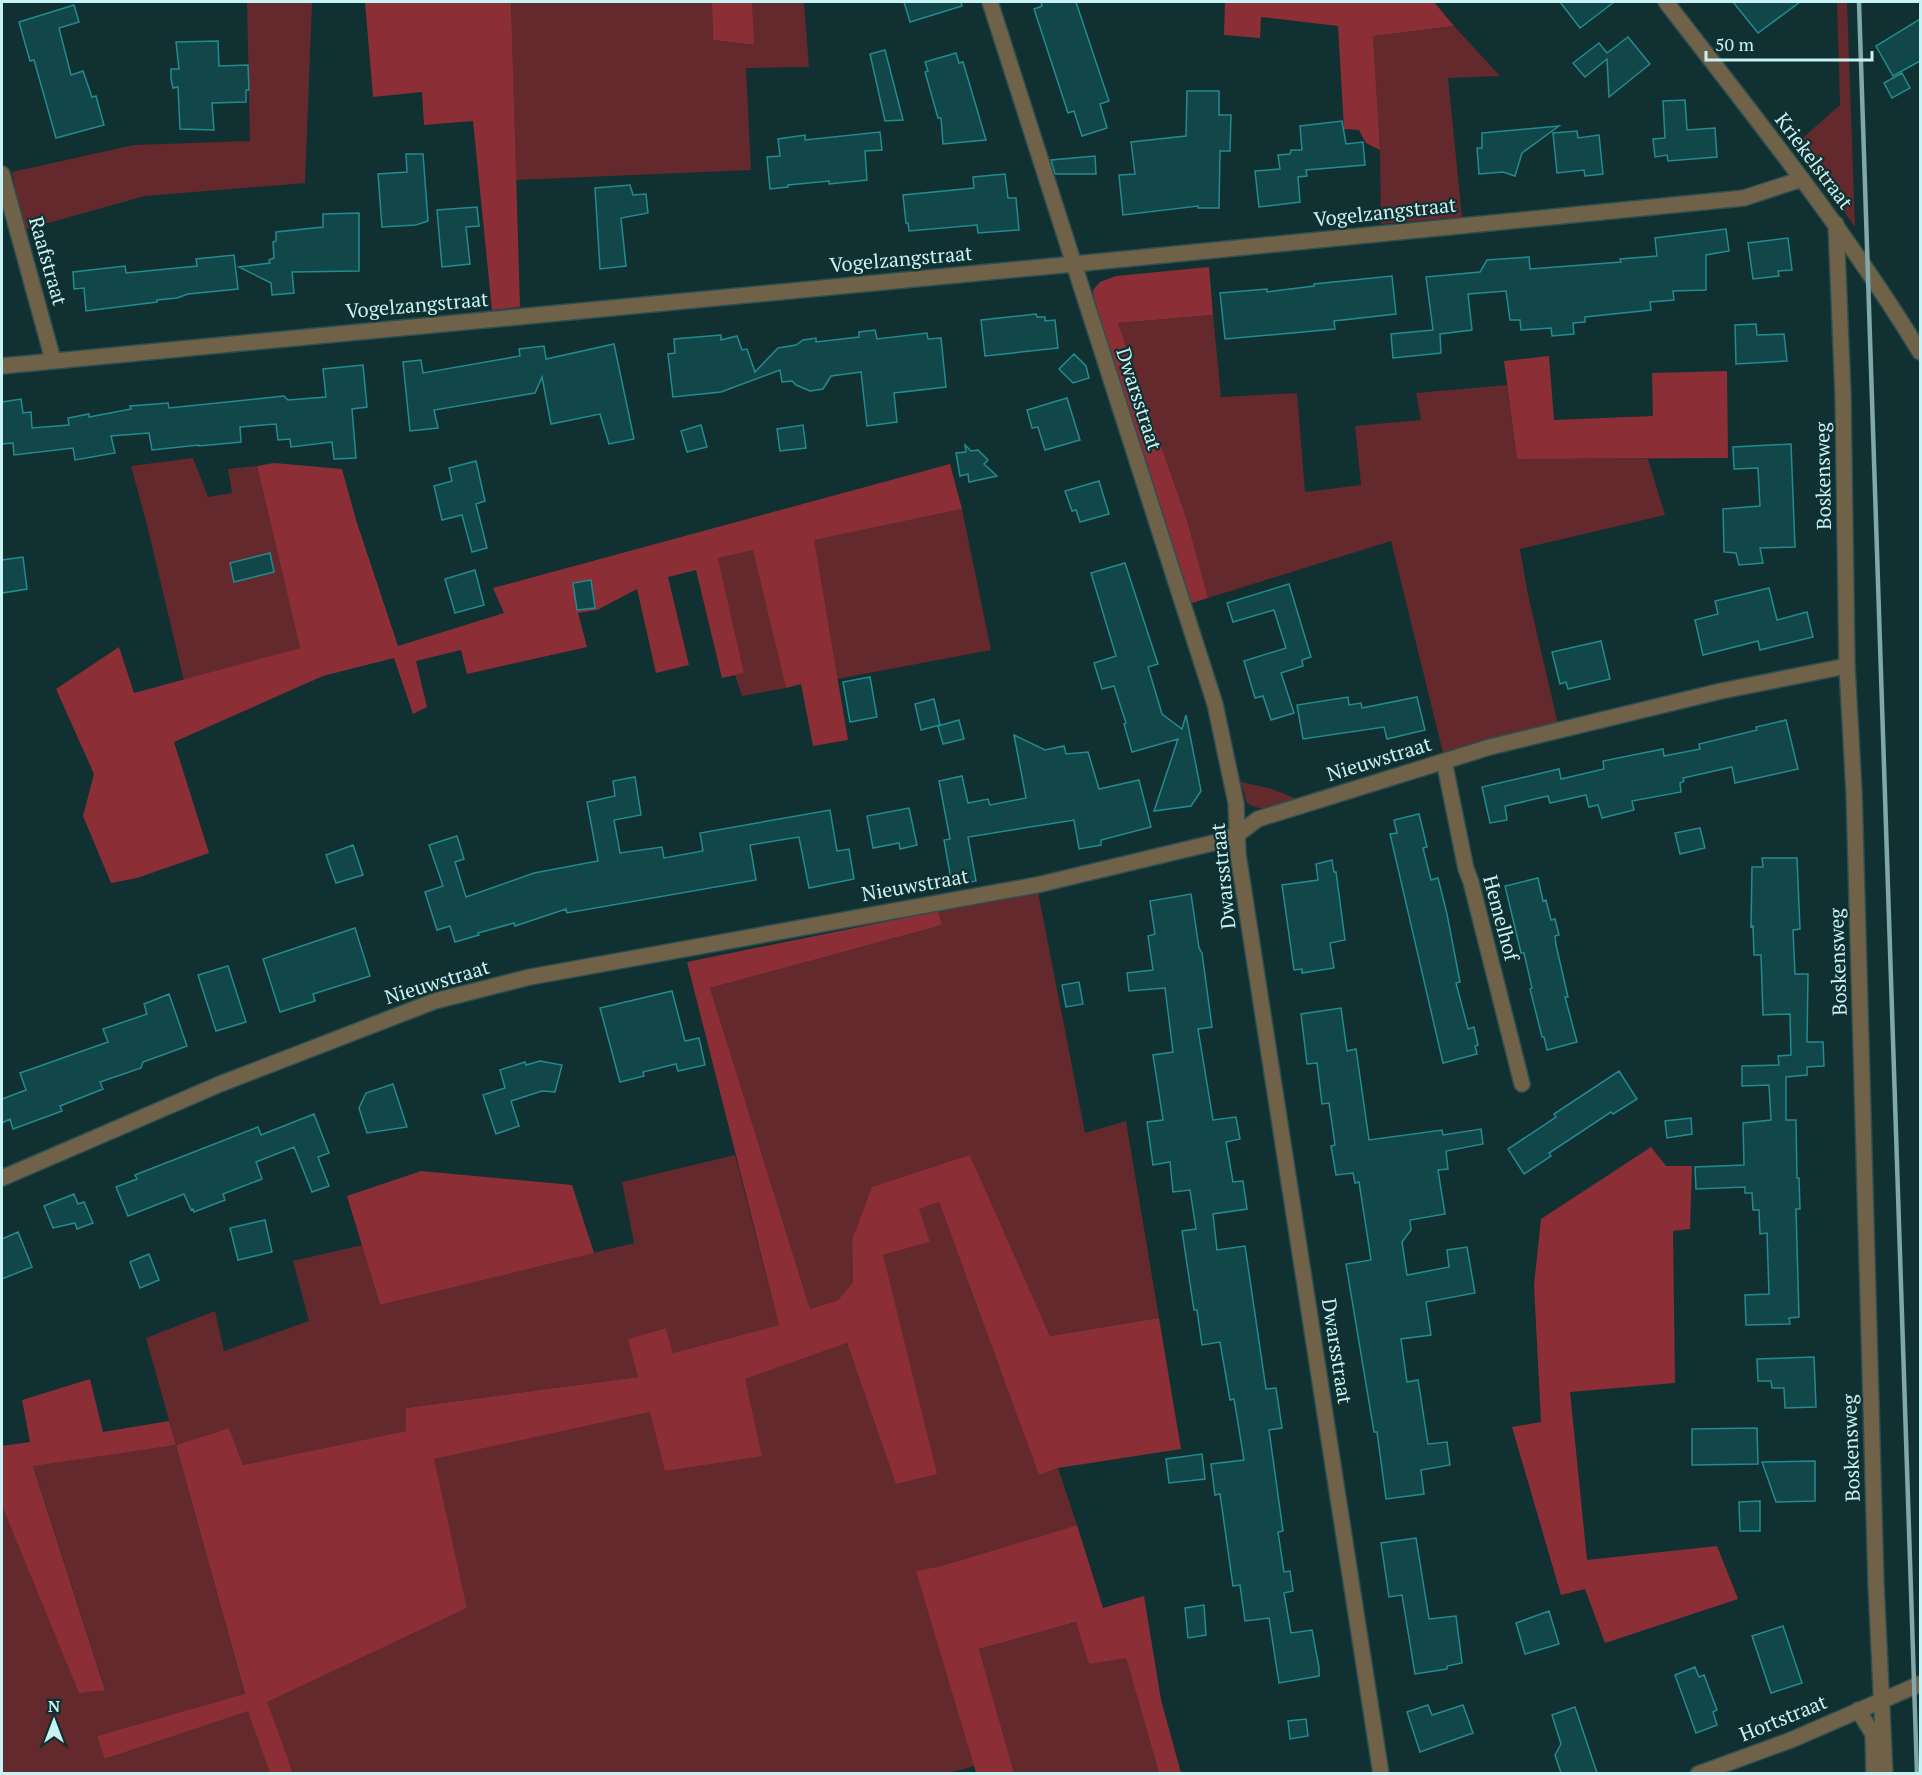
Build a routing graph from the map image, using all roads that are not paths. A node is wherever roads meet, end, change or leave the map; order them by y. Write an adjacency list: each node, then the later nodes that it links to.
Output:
1 (990, 2): 6 (street, Dwarsstraat)
2 (1666, 2): 4 (street, Kriekelstraat)
3 (2, 174): 8 (street, Raafstraat)
4 (1802, 179): 5 (street, Kriekelstraat); 6 (street, Vogelzangstraat)
5 (1836, 224): 7 (street, Kriekelstraat); 10 (street, Boskensweg)
6 (1074, 264): 8 (street, Vogelzangstraat); 12 (street, Dwarsstraat)
7 (1920, 351)
8 (53, 360): 9 (street, Vogelzangstraat)
9 (2, 366)
10 (1847, 666): 11 (street, Nieuwstraat); 16 (street, Boskensweg)
11 (1444, 761): 12 (street, Nieuwstraat); 13 (street, Hemelhof)
12 (1238, 834): 14 (street, Nieuwstraat); 18 (street, Dwarsstraat)
13 (1522, 1084)
14 (2, 1178)
15 (1918, 1685): 16 (street, Hortstraat)
16 (1883, 1699): 17 (street, Hortstraat); 21 (street)
17 (1858, 1710): 19 (street, Hortstraat); 20 (street)
18 (1382, 1773)
19 (1698, 1773)
20 (1874, 1773)
21 (1886, 1773)

